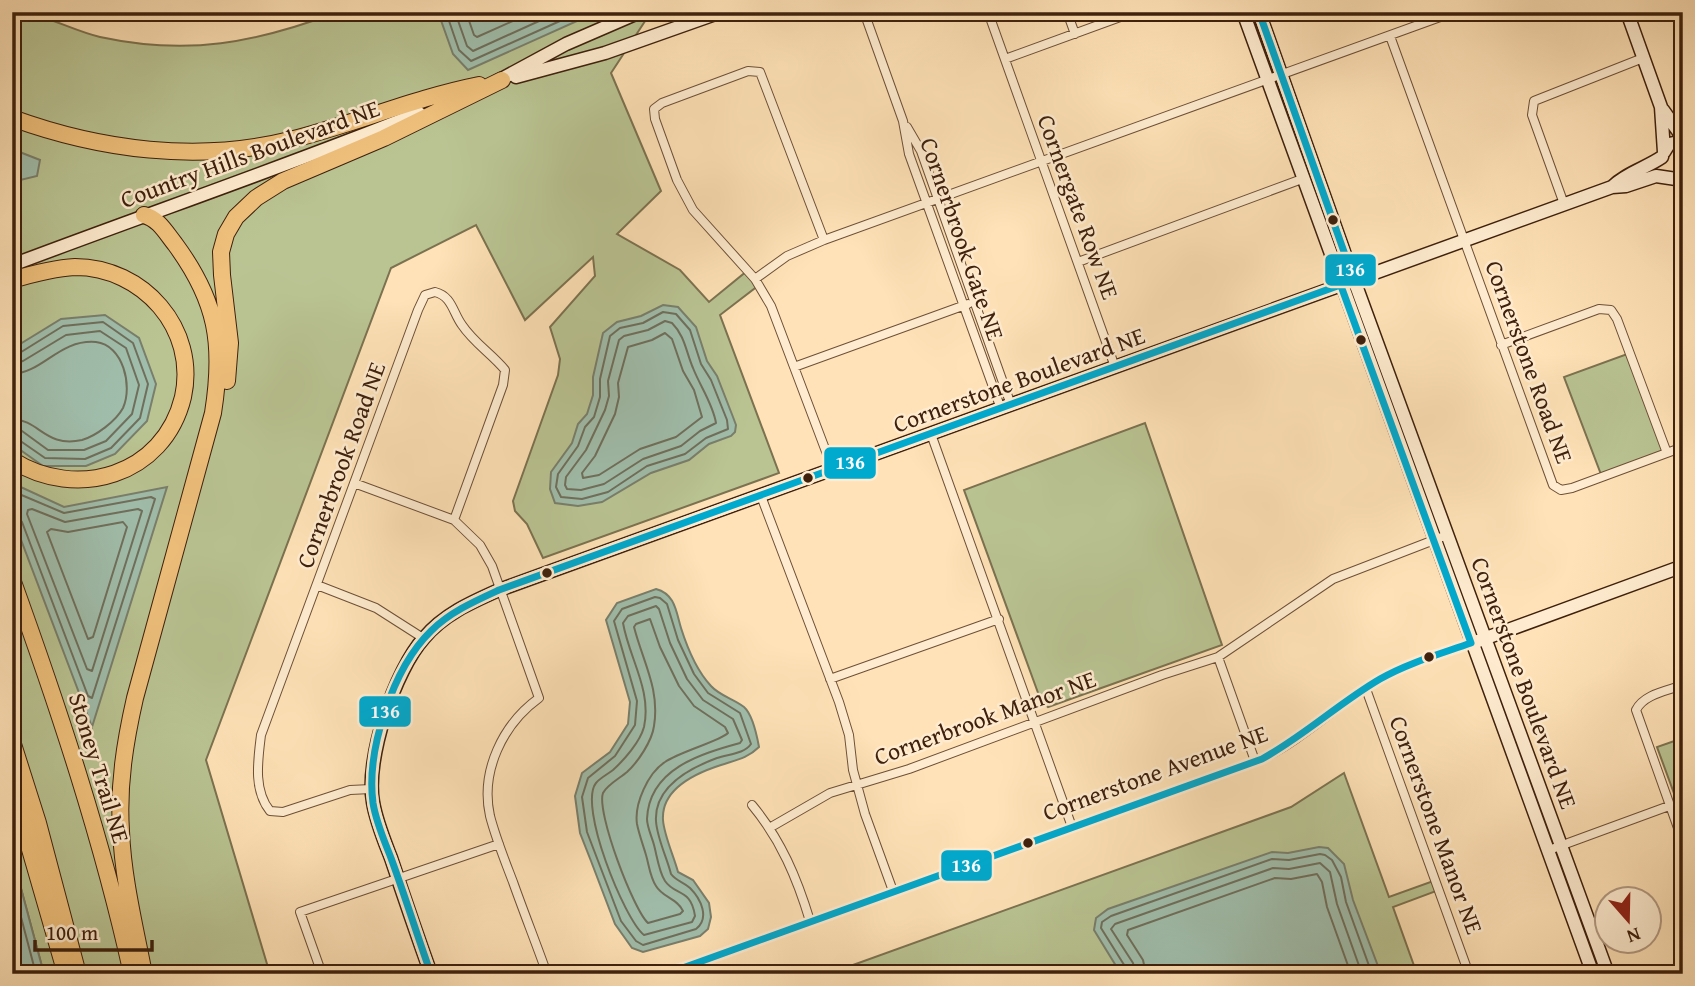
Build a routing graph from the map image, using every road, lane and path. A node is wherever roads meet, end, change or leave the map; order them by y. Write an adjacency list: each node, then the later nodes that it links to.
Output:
1 (640, 12): 18 (street, Country Hills Boulevard NE)
2 (710, 12): 12 (street)
3 (721, 12): 12 (street, Country Hills Boulevard NE)
4 (863, 12): 28 (street, Cornerbrook Gate NE)
5 (988, 12): 16 (street, Cornergate Row NE)
6 (1067, 12): 13 (street)
7 (1134, 12): 13 (street)
8 (1243, 12): 19 (street, Cornerstone Boulevard NE)
9 (1259, 12): 17 (street, Cornerstone Boulevard NE)
10 (1454, 12): 14 (street)
11 (1627, 12): 15 (street)
12 (695, 22): 18 (street, Country Hills Boulevard NE)
13 (1075, 34): 16 (street)
14 (1390, 36): 17 (street); 32 (street, Cornerstone Road NE)
15 (1643, 58): 20 (street); 29 (street)
16 (1005, 60): 24 (street, Cornergate Row NE)
17 (1280, 75): 19 (street); 37 (street, Cornerstone Boulevard NE)
18 (502, 80): 21 (highway); 30 (street, Country Hills Boulevard NE); 52 (highway)
19 (1266, 80): 24 (street); 25 (street, Cornerstone Boulevard NE)
20 (1661, 107): 22 (street); 23 (street)
21 (12, 118)
22 (1683, 139): 23 (street)
23 (1663, 155): 26 (street); 27 (street)
24 (1042, 162): 28 (street); 33 (street, Cornergate Row NE)
25 (1302, 179): 33 (street); 38 (street, Cornerstone Boulevard NE)
26 (1678, 181): 27 (street)
27 (1612, 187): 29 (street)
28 (932, 202): 31 (street); 39 (street, Cornerbrook Gate NE); 40 (street, Cornerbrook Gate NE)
29 (1564, 204): 32 (street)
30 (144, 215): 34 (street, Country Hills Boulevard NE); 52 (highway)
31 (824, 240): 35 (street); 35 (street)
32 (1464, 240): 37 (street); 41 (street, Cornerstone Road NE)
33 (1078, 262): 43 (street, Cornergate Row NE)
34 (12, 265)
35 (755, 279): 42 (street)
36 (12, 280): 48 (highway)
37 (1354, 280): 38 (street); 54 (street, Cornerstone Boulevard NE)
38 (1340, 285): 43 (street, Cornerstone Boulevard NE); 55 (street, Cornerstone Boulevard NE)
39 (975, 301): 40 (street); 44 (street, Cornerbrook Gate NE)
40 (963, 305): 42 (street); 44 (street, Cornerbrook Gate NE)
41 (1501, 345): 47 (street); 47 (street, Cornerstone Road NE)
42 (794, 367): 49 (street)
43 (1115, 367): 44 (street, Cornerstone Boulevard NE)
44 (1006, 407): 45 (street, Cornerstone Boulevard NE)
45 (931, 434): 49 (street, Cornerstone Boulevard NE); 60 (street)
46 (1683, 447): 47 (street, Cornerstone Road NE)
47 (1667, 453)
48 (12, 460)
49 (833, 470): 51 (street, Cornerstone Boulevard NE)
50 (354, 483): 53 (street); 53 (street, Cornerbrook Road NE); 58 (street, Cornerbrook Road NE)
51 (761, 496): 59 (street, Cornerstone Boulevard NE); 65 (street)
52 (189, 500): 87 (highway)
53 (454, 520): 59 (street)
54 (1447, 535): 55 (street, Cornerbrook Manor NE); 62 (street, Cornerstone Boulevard NE)
55 (1434, 540): 63 (street, Cornerstone Boulevard NE); 64 (street, Cornerbrook Manor NE)
56 (1683, 566): 62 (street, Cornerstone Avenue NE)
57 (12, 579): 86 (highway, Stoney Trail NE)
58 (317, 585): 61 (street); 73 (street, Cornerbrook Road NE)
59 (499, 590): 61 (street, Cornerstone Boulevard NE); 79 (street)
60 (999, 620): 65 (street); 68 (street)
61 (423, 638): 73 (street, Cornerstone Boulevard NE)
62 (1485, 638): 63 (street, Cornerstone Avenue NE); 80 (street, Cornerstone Boulevard NE)
63 (1471, 643): 67 (street, Cornerstone Avenue NE); 80 (street, Cornerstone Boulevard NE)
64 (1218, 657): 68 (street, Cornerbrook Manor NE); 70 (street)
65 (830, 679): 71 (street)
66 (1683, 685): 75 (street)
67 (1366, 689): 70 (street, Cornerstone Avenue NE); 92 (street, Cornerstone Manor NE)
68 (1035, 722): 71 (street, Cornerbrook Manor NE); 77 (street)
69 (12, 741): 85 (highway)
70 (1255, 761): 77 (street, Cornerstone Avenue NE)
71 (857, 784): 76 (street, Cornerbrook Manor NE); 82 (street)
72 (12, 787): 84 (highway)
73 (372, 789): 81 (street, Cornerstone Boulevard NE)
74 (752, 805): 76 (street)
75 (1669, 806): 78 (street); 80 (street)
76 (771, 827): 83 (street)
77 (1072, 827): 82 (street, Cornerstone Avenue NE)
78 (1683, 842)
79 (499, 844): 81 (street); 90 (street)
80 (1555, 848): 93 (street, Cornerstone Boulevard NE); 94 (street, Cornerstone Boulevard NE)
81 (397, 879): 88 (street); 89 (street, Cornerstone Boulevard NE)
82 (893, 891): 83 (street, Cornerstone Avenue NE)
83 (810, 921): 91 (street, Cornerstone Avenue NE)
84 (66, 974)
85 (78, 974)
86 (132, 974)
87 (144, 974)
88 (322, 974)
89 (431, 974)
90 (547, 974)
91 (665, 974)
92 (1469, 974)
93 (1593, 974)
94 (1608, 974)

